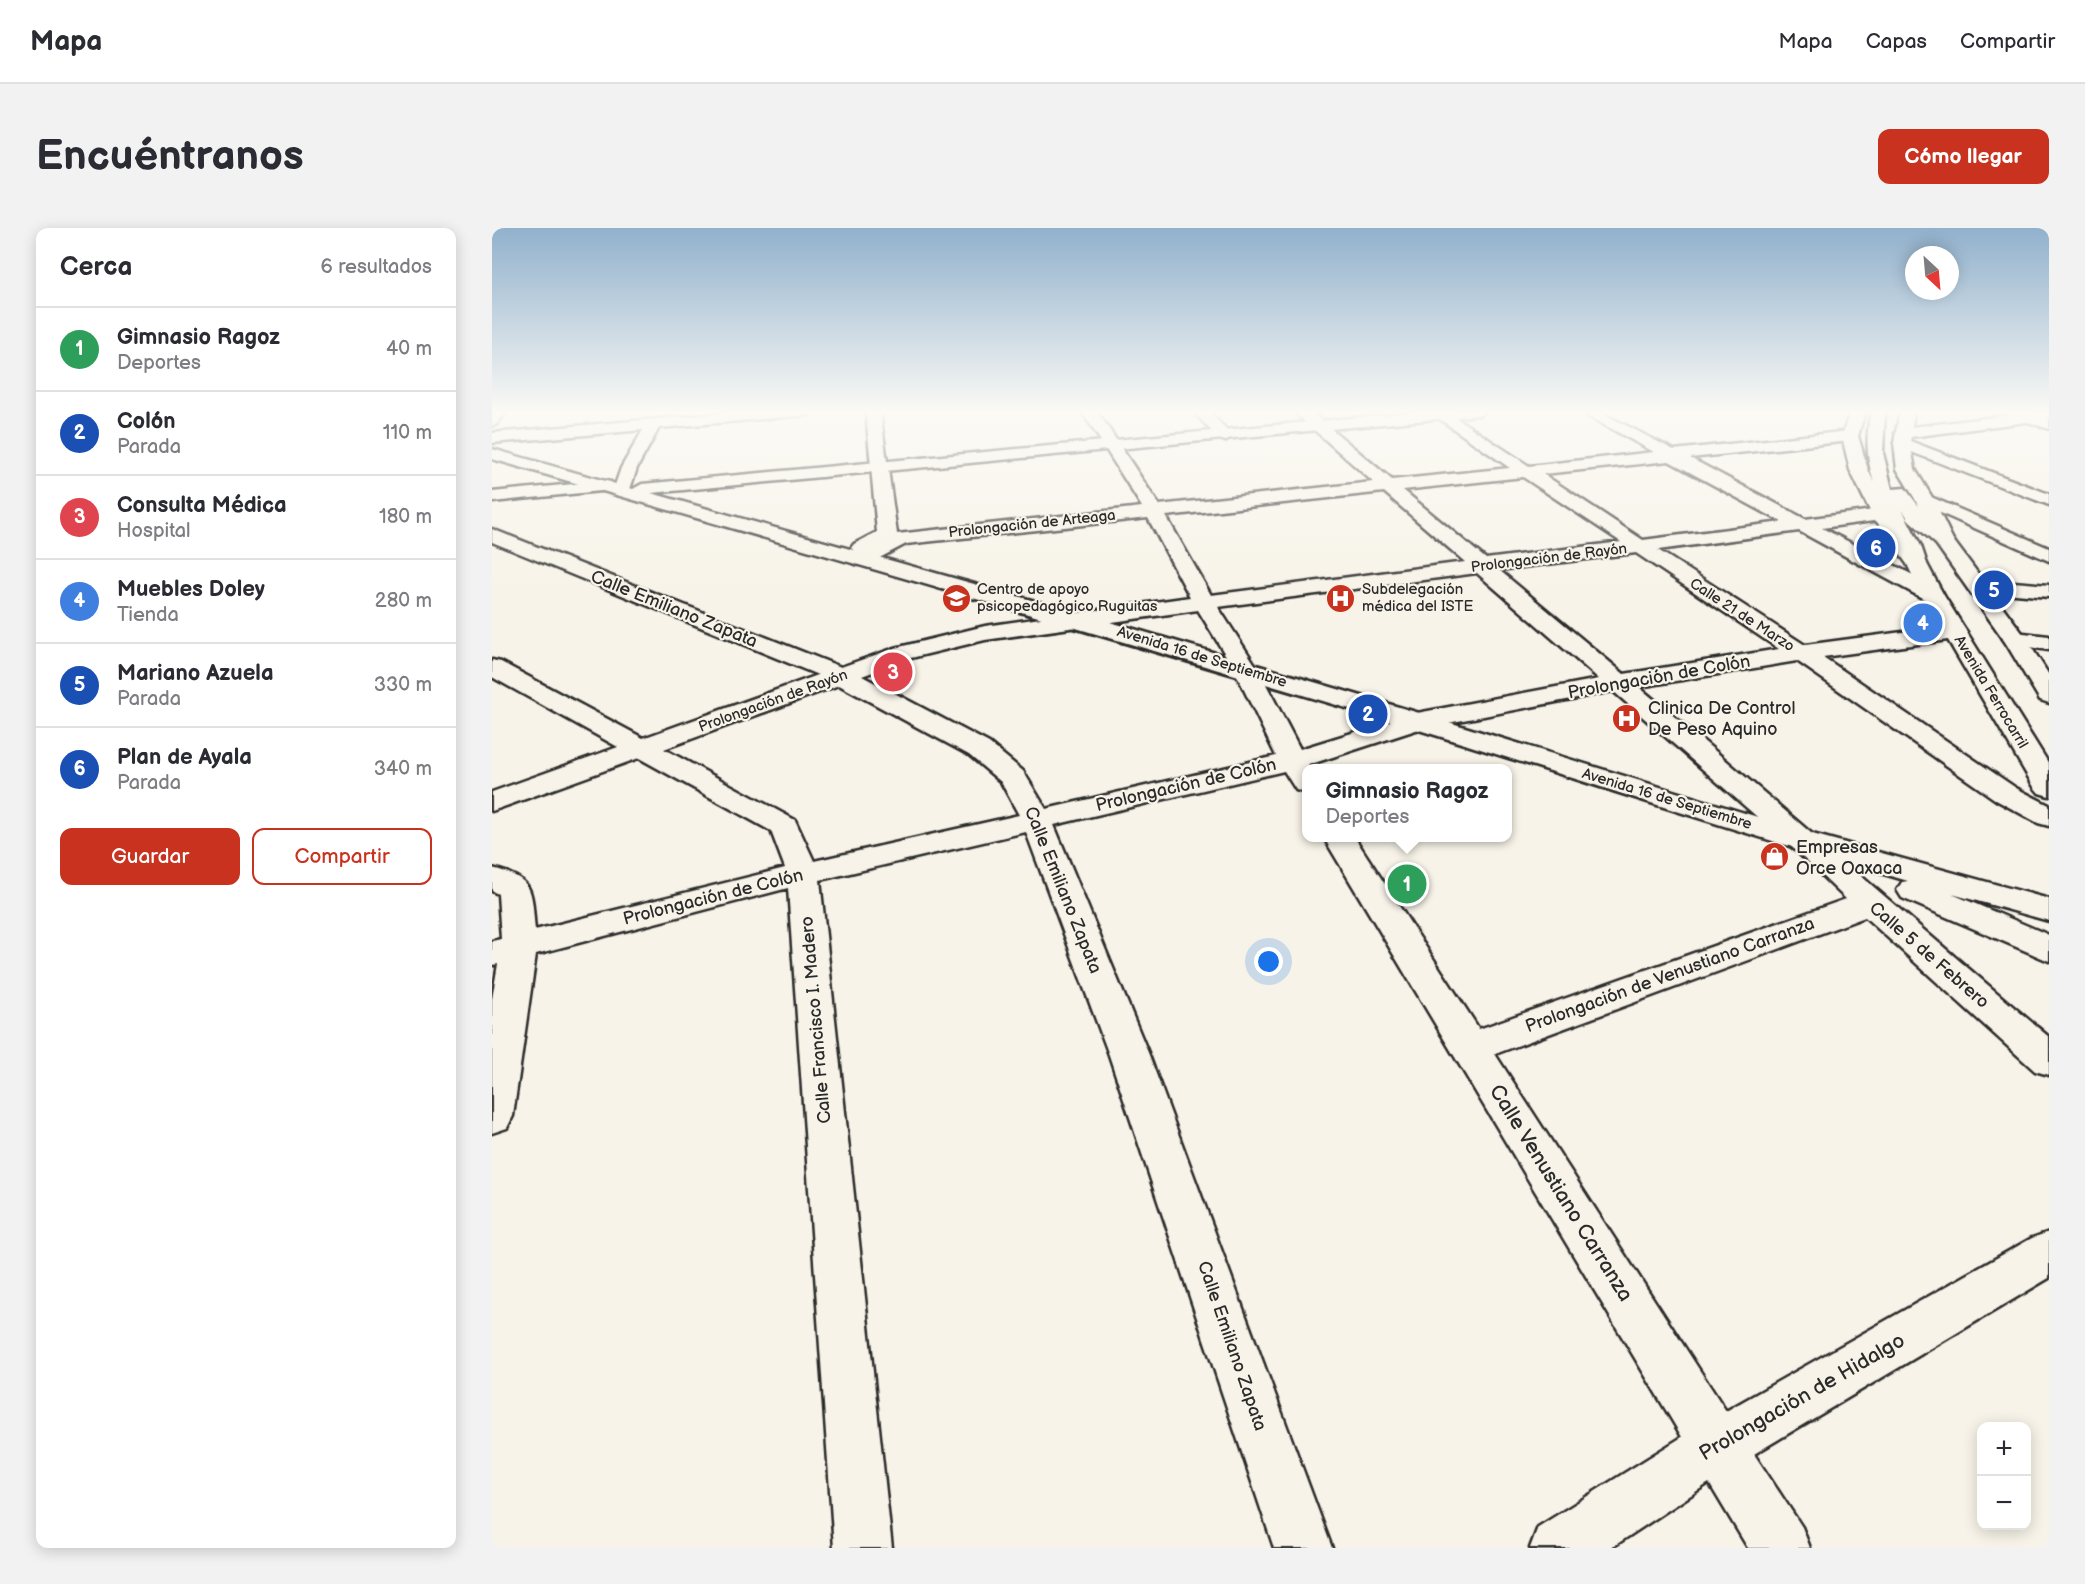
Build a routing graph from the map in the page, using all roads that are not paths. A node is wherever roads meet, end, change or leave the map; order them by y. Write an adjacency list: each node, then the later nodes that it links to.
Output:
1 (557, 473): 18 (street, Avenida 16 de Septiembre)
2 (626, 473): 18 (street)
3 (821, 473): 18 (street)
4 (880, 473): 29 (street)
5 (1128, 473): 22 (street)
6 (1372, 473): 17 (street, Calle 5 de Febrero)
7 (1503, 473): 17 (street, Prolongación de Arteaga)
8 (1531, 473): 27 (street, Calle 21 de Marzo)
9 (1705, 473): 24 (street)
10 (1860, 473): 23 (street, Avenida Ferrocarril)
11 (1884, 473): 30 (street, Avenida Ferrocarril)
12 (1887, 473): 26 (street)
13 (1908, 473): 20 (street)
14 (1983, 473): 16 (street)
15 (2039, 479): 16 (street)
16 (2007, 483): 21 (street)
17 (1387, 485): 22 (street, Prolongación de Arteaga); 31 (street, Calle 5 de Febrero)
18 (614, 489): 19 (street); 29 (street, Avenida 16 de Septiembre)
19 (492, 497)
20 (1924, 499): 26 (street); 28 (street)
21 (2049, 500)
22 (1153, 510): 29 (street, Prolongación de Arteaga); 35 (street)
23 (1881, 514): 24 (street, Prolongación de Rayón); 30 (street, Avenida Ferrocarril)
24 (1799, 525): 27 (street, Prolongación de Rayón); 34 (street)
25 (492, 535): 43 (street, Calle Emiliano Zapata)
26 (1944, 541): 32 (street)
27 (1638, 547): 31 (street, Prolongación de Rayón); 40 (street, Calle 21 de Marzo)
28 (2049, 555)
29 (854, 557): 36 (street, Avenida 16 de Septiembre)
30 (1917, 564): 34 (street, Avenida Ferrocarril)
31 (1481, 567): 35 (street, Prolongación de Rayón); 44 (street, Calle 5 de Febrero)
32 (1977, 585): 33 (street); 38 (street)
33 (2046, 590)
34 (1932, 594): 37 (street, Avenida Ferrocarril)
35 (1204, 602): 36 (street, Prolongación de Rayón); 42 (street)
36 (1076, 620): 42 (street, Avenida 16 de Septiembre); 43 (street, Prolongación de Rayón)
37 (1955, 632): 40 (street, Prolongación de Colón); 50 (street, Avenida Ferrocarril)
38 (2015, 639): 39 (street); 45 (street)
39 (2049, 643)
40 (1801, 654): 44 (street, Prolongación de Colón); 52 (street, Calle 21 de Marzo)
41 (492, 667): 47 (street, Calle Francisco I. Madero)
42 (1246, 669): 46 (street, Avenida 16 de Septiembre); 49 (street)
43 (842, 676): 47 (street, Prolongación de Rayón); 53 (street, Calle Emiliano Zapata)
44 (1617, 683): 46 (street, Prolongación de Colón); 55 (street, Calle 5 de Febrero)
45 (2049, 695)
46 (1417, 721): 48 (street, Prolongación de Colón); 55 (street, Avenida 16 de Septiembre)
47 (642, 748): 51 (street, Prolongación de Rayón); 56 (street, Calle Francisco I. Madero)
48 (1318, 764)
49 (1299, 772): 53 (street, Prolongación de Colón)
50 (2049, 788)
51 (492, 802)
52 (2049, 817)
53 (1037, 820): 56 (street, Prolongación de Colón); 68 (street, Calle Emiliano Zapata)
54 (1343, 842): 62 (street, Calle Venustiano Carranza)
55 (1805, 842): 58 (street, Calle 5 de Febrero); 59 (street, Avenida 16 de Septiembre); 60 (street, Avenida 16 de Septiembre)
56 (803, 874): 61 (street, Prolongación de Colón); 67 (street, Calle Francisco I. Madero)
57 (492, 878): 61 (street)
58 (1870, 903): 62 (street, Prolongación de Venustiano Carranza); 63 (street, Calle 5 de Febrero)
59 (2049, 910)
60 (2049, 949)
61 (506, 950): 64 (street)
62 (1471, 1047): 66 (street, Calle Venustiano Carranza)
63 (2049, 1060)
64 (492, 1116)
65 (2049, 1253): 66 (street, Prolongación de Hidalgo)
66 (1717, 1446): 69 (street, Prolongación de Hidalgo); 70 (street, Calle Venustiano Carranza)
67 (864, 1548)
68 (1303, 1548)
69 (1559, 1548)
70 (1781, 1548)

